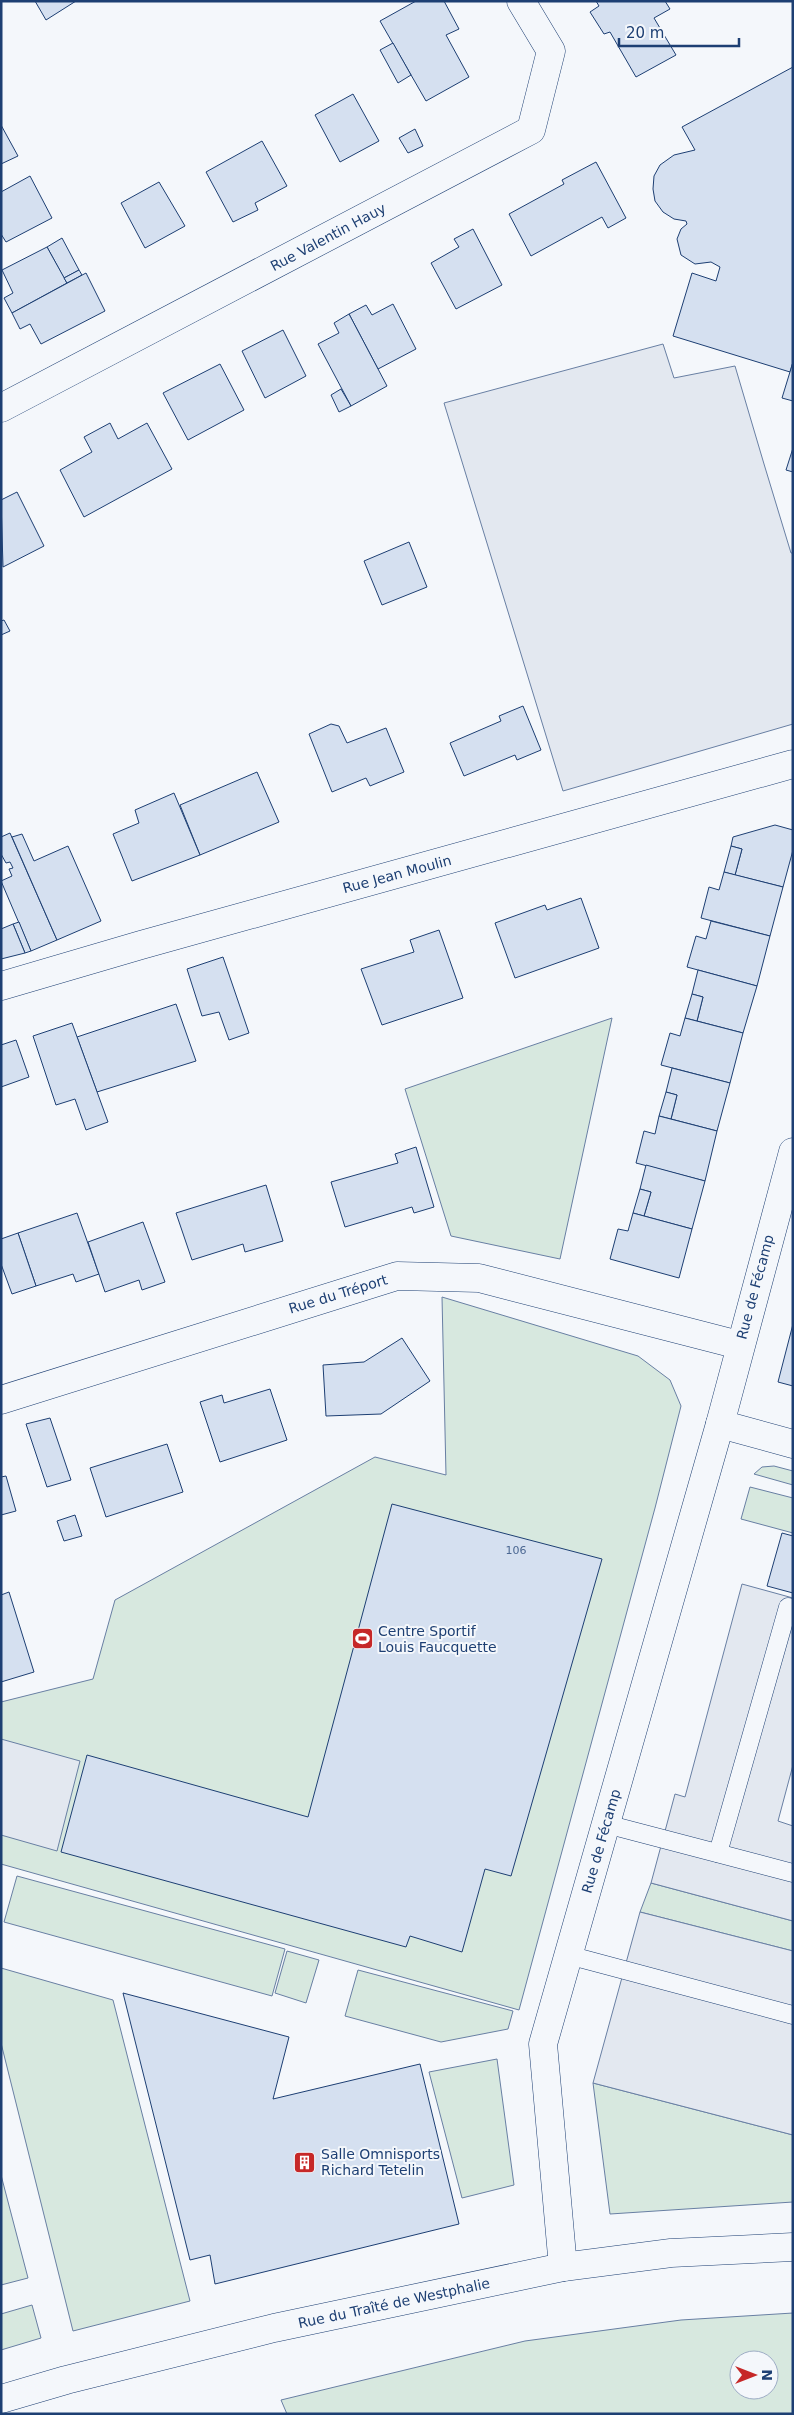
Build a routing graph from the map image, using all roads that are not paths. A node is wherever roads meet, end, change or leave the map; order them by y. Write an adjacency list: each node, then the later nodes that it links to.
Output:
1 (521, 1): 2 (street, Rue Valentin Hauy)
2 (1, 408)
3 (793, 764): 4 (street, Rue Jean Moulin)
4 (1, 986)
5 (793, 1152): 6 (street, Rue de Fécamp)
6 (740, 1345): 7 (street, Rue du Tréport); 8 (street, Rue de Fécamp)
7 (1, 1400)
8 (720, 1424): 9 (street); 11 (street, Rue de Fécamp)
9 (793, 1444)
10 (788, 1607): 12 (lane)
11 (606, 1824): 12 (lane); 14 (street, Rue de Fécamp)
12 (718, 1853): 13 (lane)
13 (793, 1873)
14 (568, 1955): 15 (lane); 17 (street, Rue de Fécamp)
15 (793, 2015)
16 (793, 2247): 17 (street, Rue du Traîté de Westphalie)
17 (563, 2267): 18 (street, Rue du Traîté de Westphalie)
18 (1, 2399)

